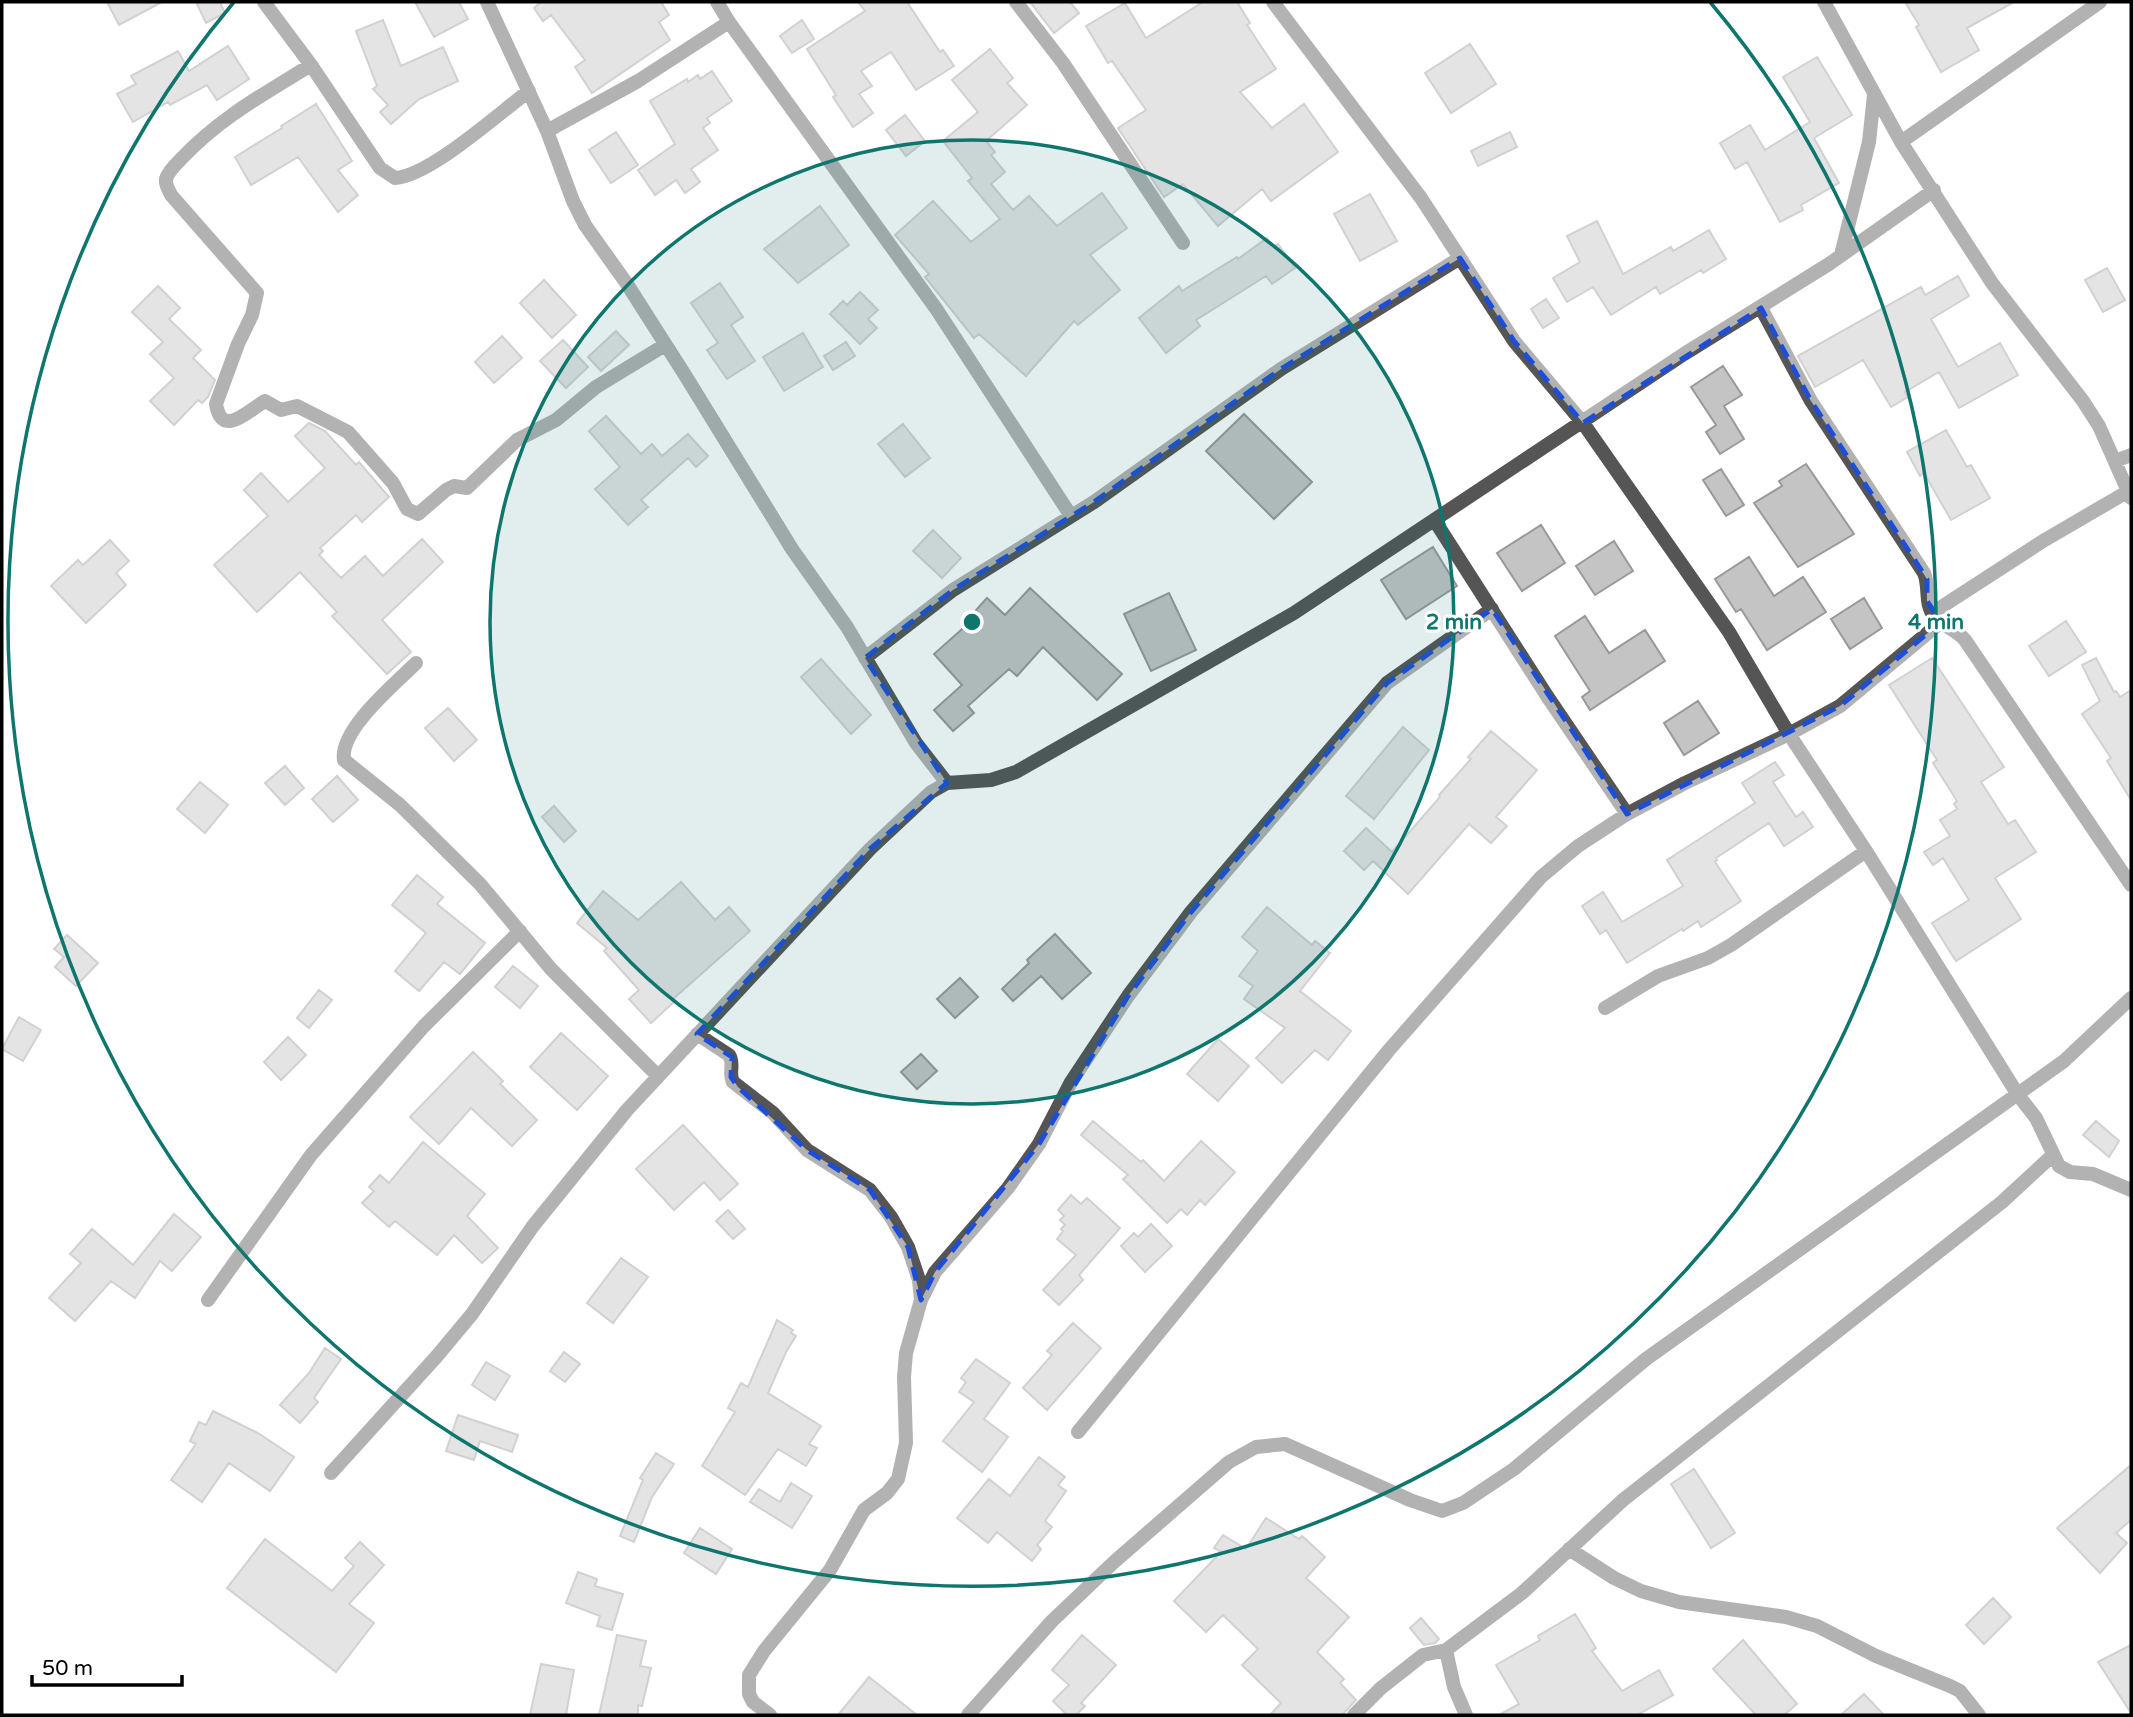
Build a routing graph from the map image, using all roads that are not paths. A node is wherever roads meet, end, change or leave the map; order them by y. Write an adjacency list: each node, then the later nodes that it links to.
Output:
1 (264, 2): 9 (street)
2 (487, 2): 10 (street)
3 (717, 2): 8 (street)
4 (1016, 2): 15 (street)
5 (1273, 2): 17 (street)
6 (1824, 2): 11 (street)
7 (2100, 2): 13 (street)
8 (729, 22): 12 (street); 24 (street)
9 (311, 65): 10 (street); 19 (street)
10 (528, 91): 12 (street)
11 (1874, 94): 13 (street); 16 (street)
12 (547, 131): 19 (street)
13 (1901, 142): 14 (street)
14 (1934, 190): 16 (street); 22 (street)
15 (1183, 243)
16 (1842, 255): 18 (street)
17 (1460, 258): 20 (street); 24 (street)
18 (1761, 308): 20 (street); 27 (street)
19 (665, 345): 28 (street)
20 (1583, 423): 25 (street); 30 (street)
21 (2131, 455): 22 (street)
22 (2115, 461): 23 (street)
23 (2129, 495): 27 (street)
24 (1071, 516): 28 (street)
25 (1435, 521): 26 (street); 31 (street)
26 (1492, 609): 32 (street); 44 (street)
27 (1936, 617): 30 (street); 34 (street)
28 (865, 659): 31 (street)
29 (416, 663): 35 (street)
30 (1789, 734): 32 (street); 33 (street)
31 (947, 783): 38 (street)
32 (1628, 814): 45 (street)
33 (1866, 851): 37 (street); 40 (street)
34 (2131, 885)
35 (520, 932): 39 (street); 43 (street)
36 (2131, 998): 40 (street)
37 (1605, 1008)
38 (697, 1034): 39 (street); 44 (street)
39 (658, 1076): 46 (street)
40 (2018, 1095): 41 (street); 50 (street)
41 (2053, 1155): 42 (street); 47 (street)
42 (2131, 1190)
43 (208, 1300)
44 (920, 1300): 49 (street)
45 (1078, 1432)
46 (331, 1473)
47 (1569, 1549): 48 (street); 53 (street)
48 (1446, 1650): 51 (street); 52 (street)
49 (770, 1715)
50 (968, 1715)
51 (1354, 1715)
52 (1466, 1715)
53 (1979, 1715)

